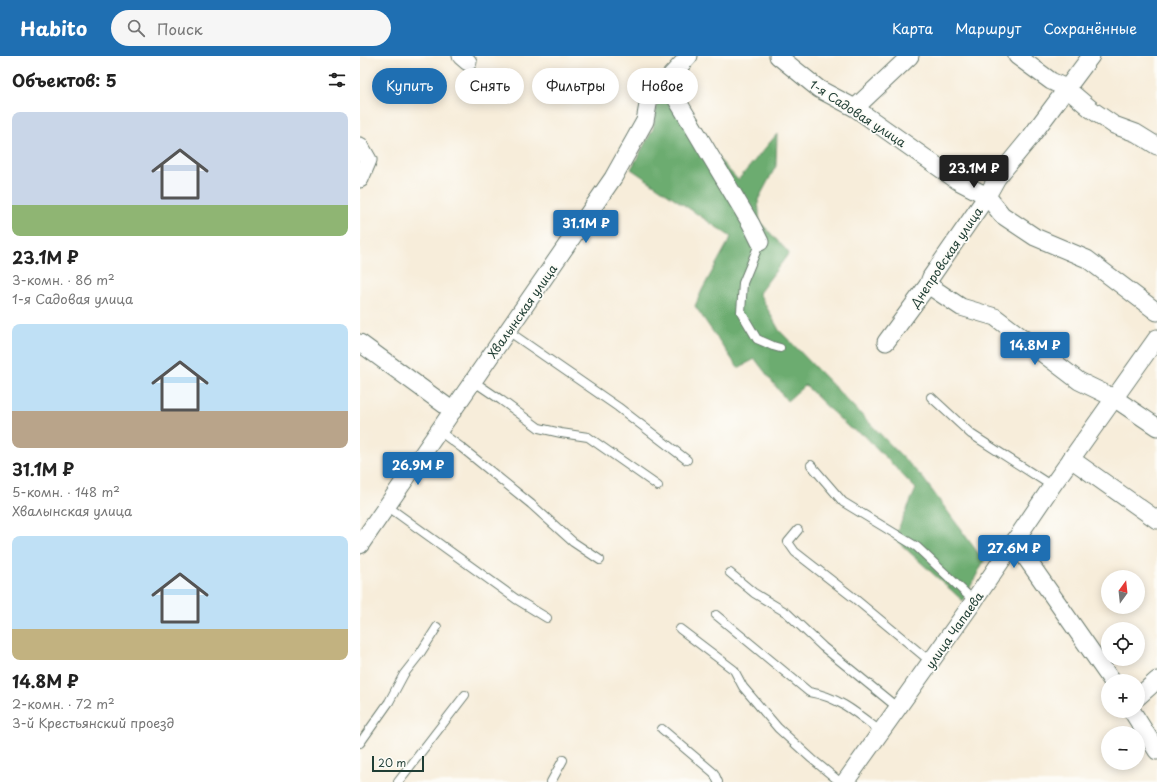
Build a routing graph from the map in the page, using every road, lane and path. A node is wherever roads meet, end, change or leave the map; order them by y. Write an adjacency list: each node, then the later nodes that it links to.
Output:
1 (778, 56): 10 (street, 1-я Садовая улица)
2 (910, 56): 10 (street)
3 (1017, 56): 7 (street)
4 (1090, 56): 7 (street, Днепровская улица)
5 (682, 59): 6 (street, Хвалынская улица)
6 (675, 68)
7 (1066, 88): 12 (street); 14 (street, Днепровская улица)
8 (648, 104): 18 (street, Хвалынская улица)
9 (679, 104): 15 (street)
10 (855, 108): 14 (street, 1-я Садовая улица)
11 (360, 146): 13 (street)
12 (1157, 146)
13 (360, 179)
14 (987, 196): 16 (street, Днепровская улица); 17 (street, 1-я Садовая улица)
15 (760, 242): 22 (lane)
16 (928, 285): 20 (street, Днепровская улица); 25 (street)
17 (1157, 312)
18 (508, 331): 23 (street, Хвалынская улица); 30 (lane)
19 (1157, 338): 25 (street, улица Чапаева)
20 (886, 342)
21 (360, 343): 26 (street)
22 (780, 348)
23 (473, 381): 26 (street, Хвалынская улица); 32 (lane)
24 (931, 398): 33 (lane)
25 (1114, 398): 27 (street); 29 (street, улица Чапаева)
26 (453, 411): 28 (street, Хвалынская улица)
27 (1157, 427)
28 (439, 431): 34 (street, Хвалынская улица); 39 (lane)
29 (1071, 459): 33 (street, улица Чапаева); 35 (street)
30 (687, 460)
31 (810, 465): 41 (lane)
32 (658, 486)
33 (1052, 486): 38 (street, улица Чапаева)
34 (387, 506): 37 (street, Хвалынская улица); 43 (lane)
35 (1157, 520)
36 (798, 530): 46 (lane)
37 (360, 545)
38 (1012, 546): 41 (street, улица Чапаева); 47 (street)
39 (600, 560)
40 (730, 573): 51 (lane)
41 (974, 601): 46 (street, улица Чапаева)
42 (716, 615): 54 (lane)
43 (547, 618)
44 (437, 627): 55 (lane)
45 (680, 629): 61 (lane)
46 (931, 662): 51 (street, улица Чапаева)
47 (1107, 674)
48 (1157, 680): 49 (street)
49 (1145, 691)
50 (465, 696): 58 (lane)
51 (898, 708): 54 (street, улица Чапаева)
52 (1136, 718): 56 (street)
53 (662, 729): 60 (lane)
54 (881, 732): 62 (street, улица Чапаева)
55 (360, 743)
56 (1157, 751)
57 (563, 760): 59 (lane)
58 (398, 782)
59 (551, 782)
60 (718, 782)
61 (840, 782)
62 (845, 782)

